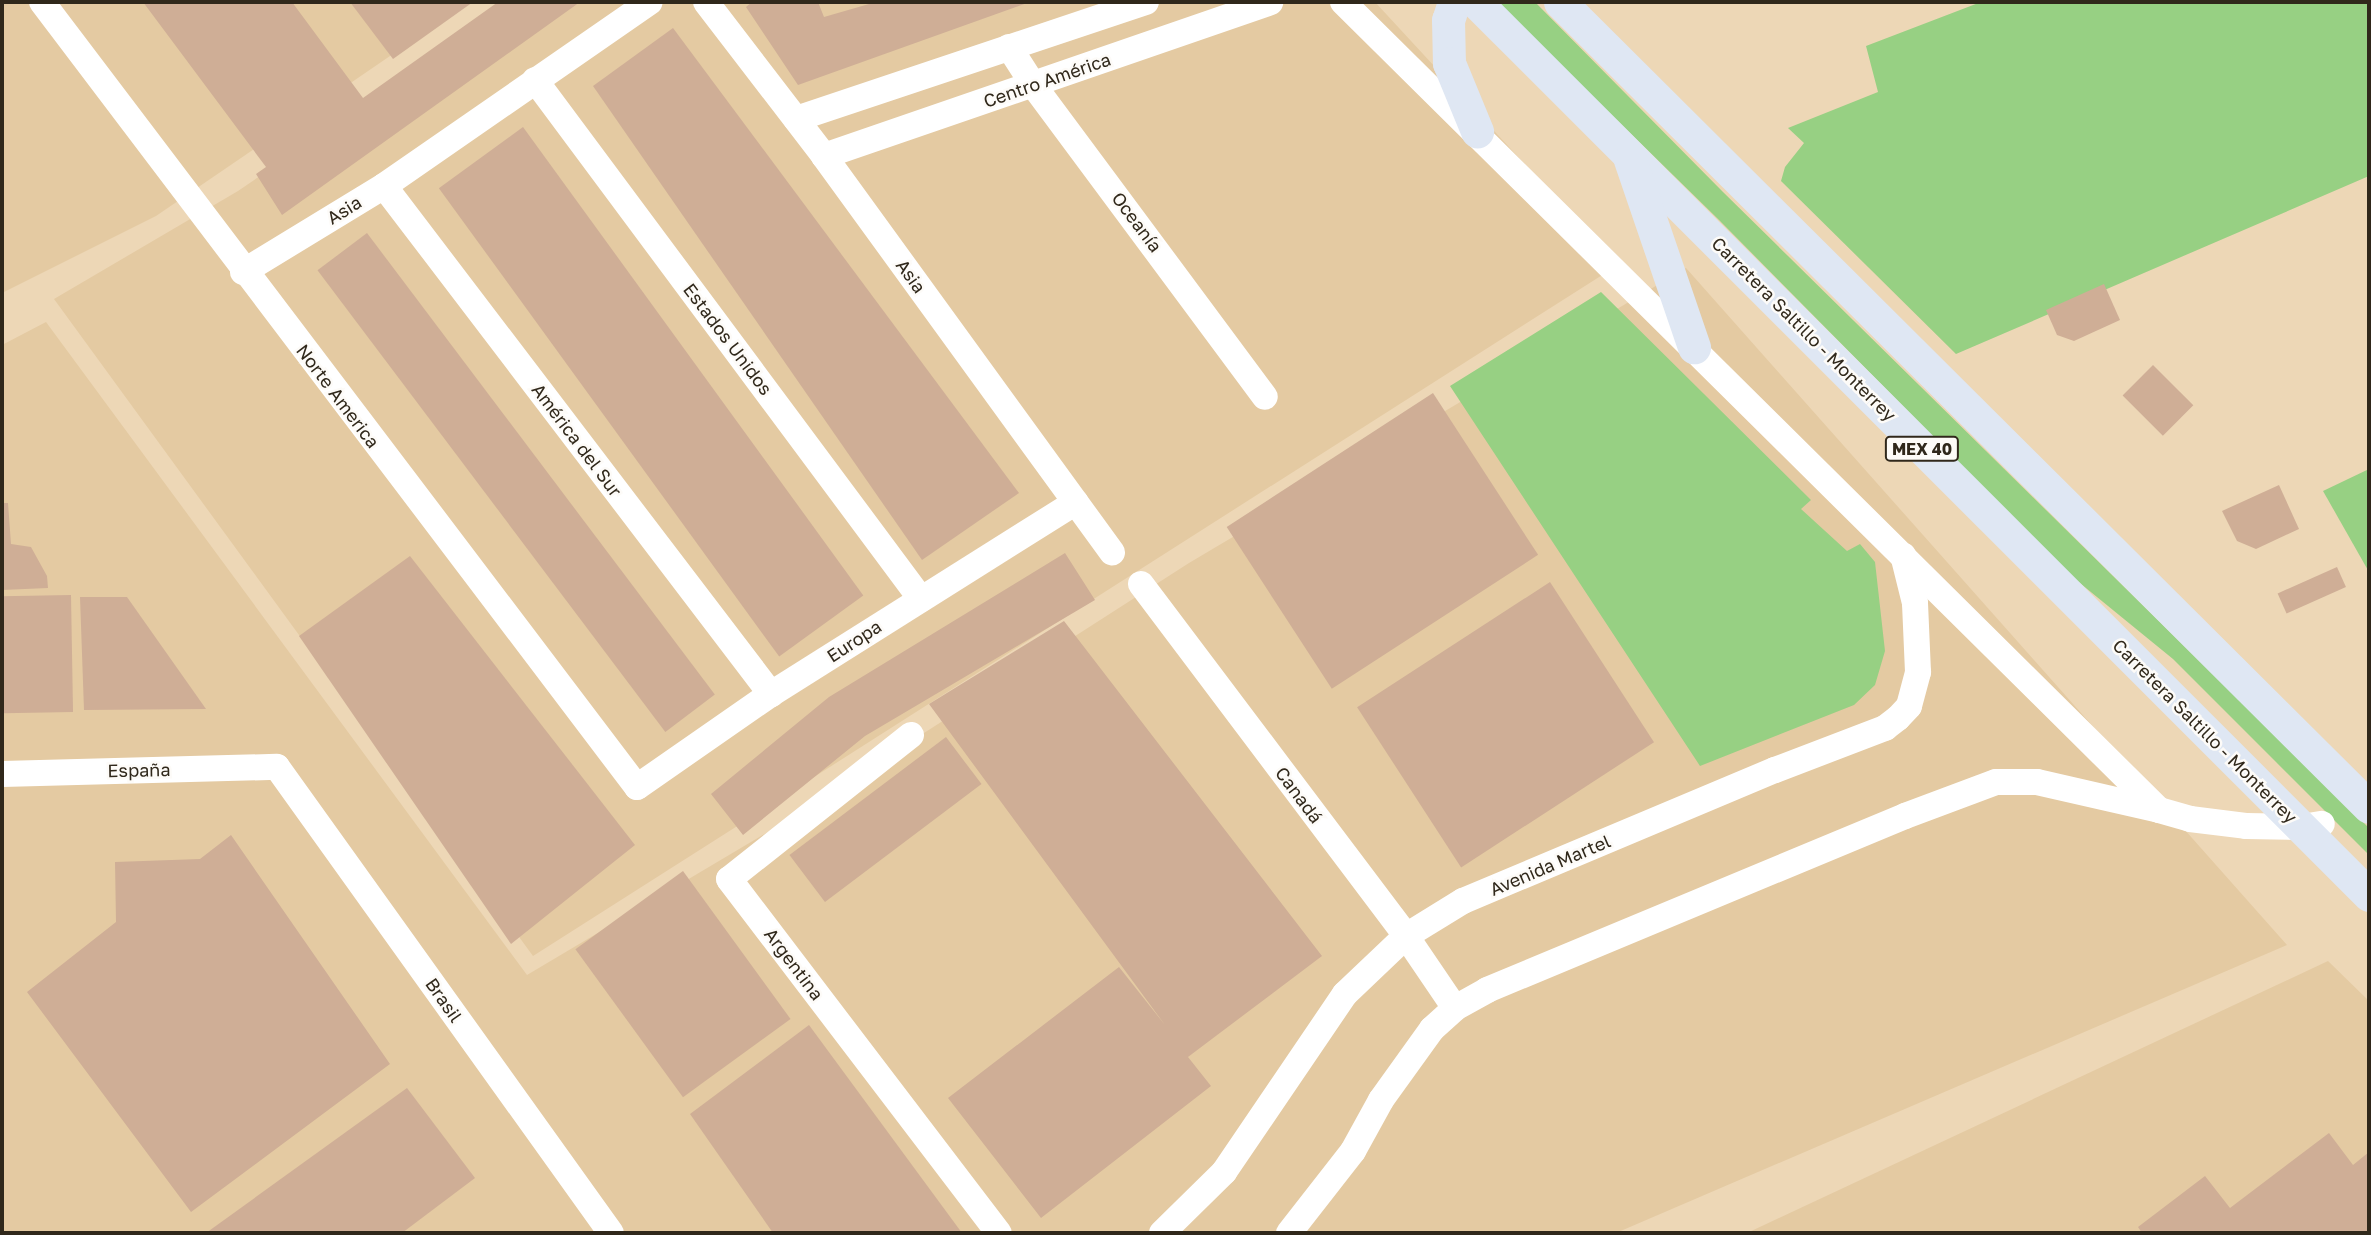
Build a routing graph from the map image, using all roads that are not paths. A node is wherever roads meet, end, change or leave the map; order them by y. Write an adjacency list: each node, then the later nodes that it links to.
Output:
1 (42, 2): 18 (street, Norte America)
2 (650, 2): 11 (street, Asia)
3 (706, 2): 13 (street, Asia)
4 (1146, 2): 10 (street)
5 (1270, 2): 12 (street, Centro América)
6 (1343, 2): 14 (street)
7 (1454, 2): 14 (main road)
8 (1475, 2): 15 (main road, Carretera Saltillo - Monterrey / MEX 40)
9 (1560, 2): 31 (main road)
10 (1009, 47): 12 (street, Oceanía); 13 (street)
11 (536, 80): 17 (street, Asia); 25 (street, Estados Unidos)
12 (1034, 86): 16 (street, Centro América); 20 (street, Oceanía)
13 (796, 119): 16 (street, Asia)
14 (1477, 131): 19 (street)
15 (1627, 151): 19 (main road); 33 (main road, Carretera Saltillo - Monterrey / MEX 40)
16 (824, 156): 21 (street, Asia)
17 (384, 186): 18 (street, Asia); 26 (street, América del Sur)
18 (243, 272): 30 (street, Norte America)
19 (1694, 347): 23 (street)
20 (1265, 397)
21 (1076, 502): 22 (street, Asia); 25 (street, Europa)
22 (1112, 552)
23 (1903, 555): 32 (street); 36 (street, Avenida Martel)
24 (1141, 584): 36 (street, Canadá)
25 (921, 599): 26 (street, Europa)
26 (771, 694): 30 (street, Europa)
27 (911, 735): 39 (street, Argentina)
28 (277, 767): 29 (street, España); 38 (street, Brasil)
29 (2, 774)
30 (637, 787)
31 (2369, 807)
32 (2159, 810): 33 (street); 37 (street)
33 (2312, 826): 34 (main road); 35 (main road, Carretera Saltillo - Monterrey)
34 (2369, 871)
35 (2369, 895)
36 (1406, 936): 37 (street, Canadá); 40 (street, Avenida Martel)
37 (1455, 1008): 41 (street)
38 (611, 1233)
39 (999, 1233)
40 (1161, 1233)
41 (1289, 1233)

